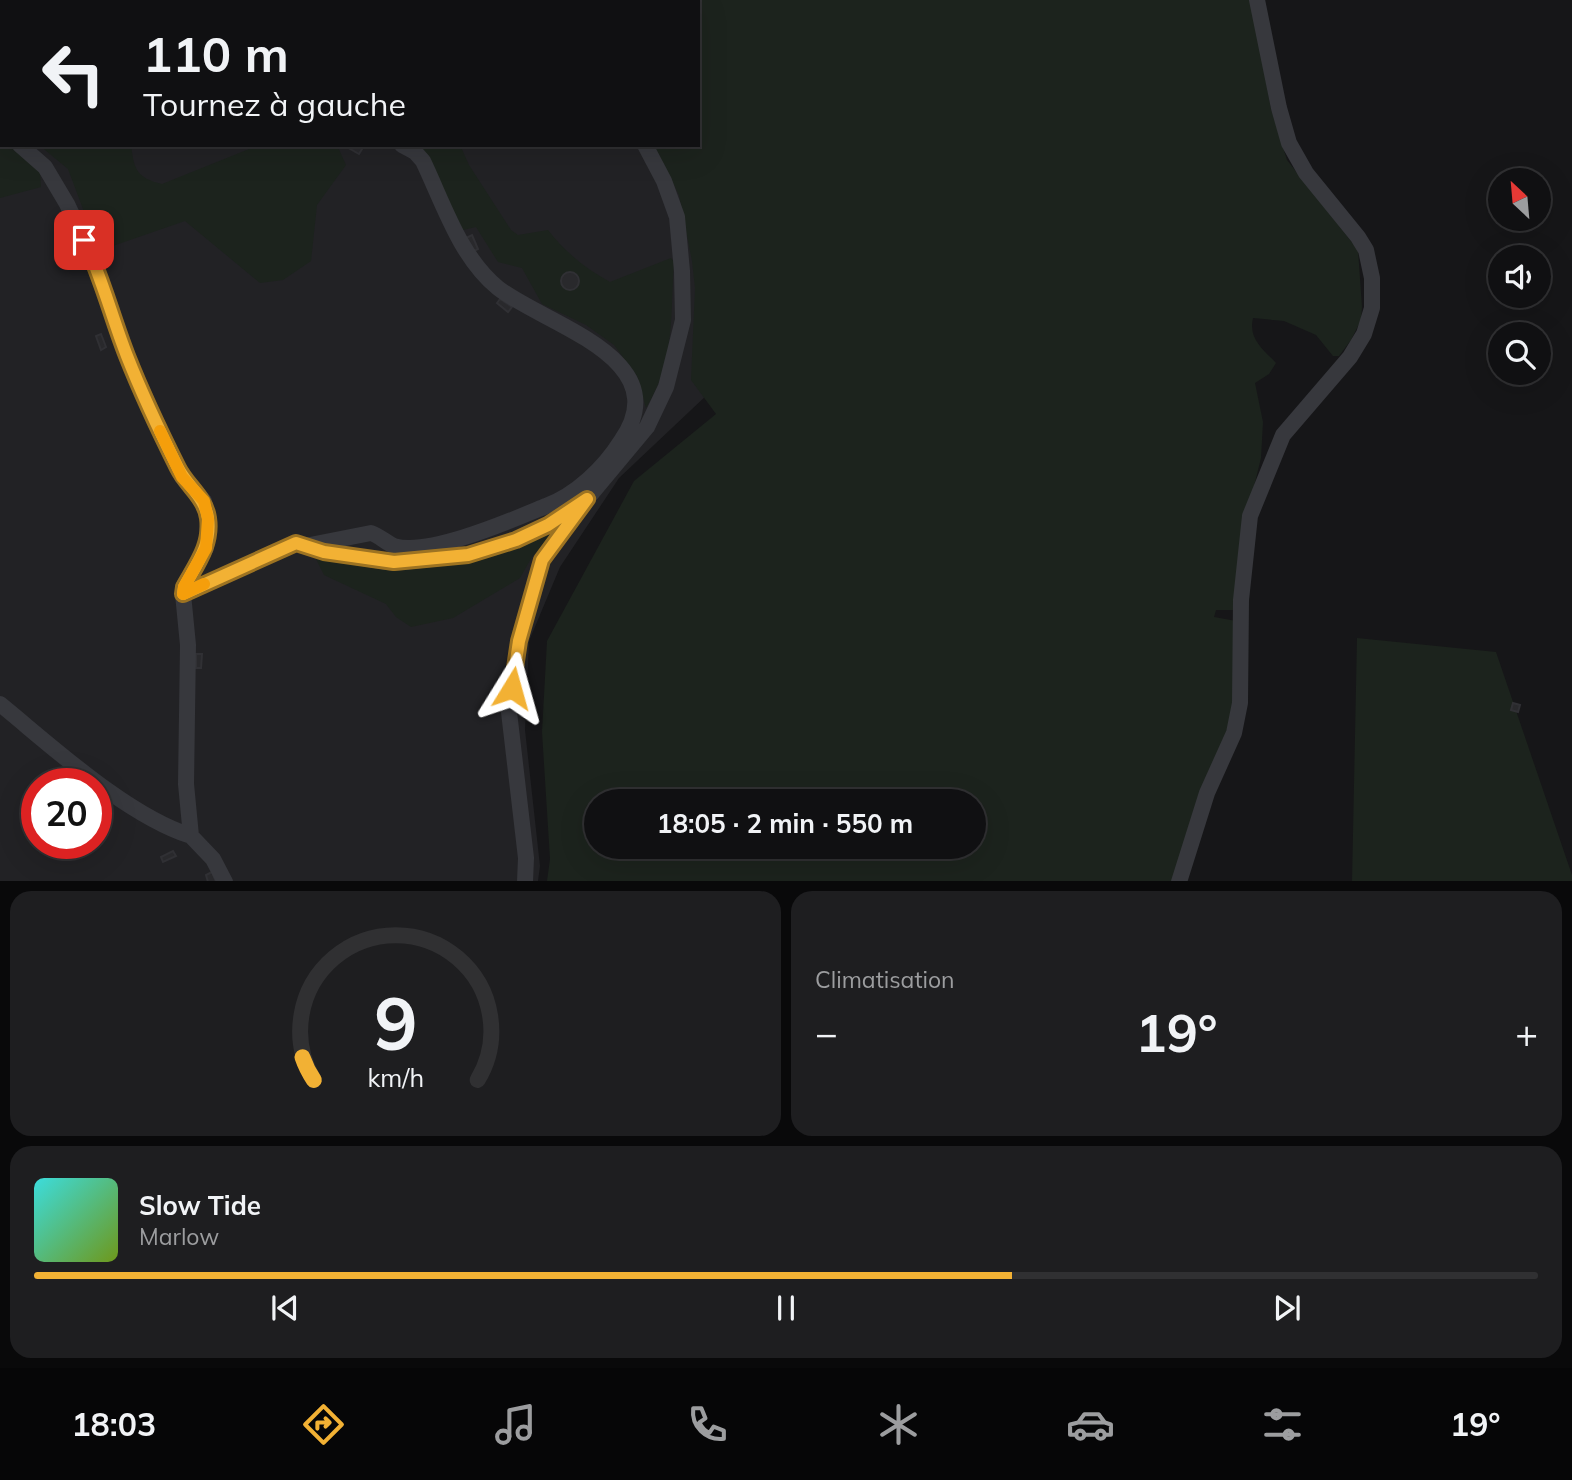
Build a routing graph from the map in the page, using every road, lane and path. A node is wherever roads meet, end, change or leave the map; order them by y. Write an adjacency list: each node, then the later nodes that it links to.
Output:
1 (1257, 0): 12 (street)
2 (22, 147): 7 (street)
3 (406, 147): 6 (street)
4 (646, 147): 5 (street)
5 (587, 499): 6 (street); 11 (street)
6 (305, 546): 7 (street)
7 (183, 594): 9 (street)
8 (0, 705): 9 (street)
9 (191, 836): 10 (street)
10 (225, 881)
11 (524, 881)
12 (1179, 881)

